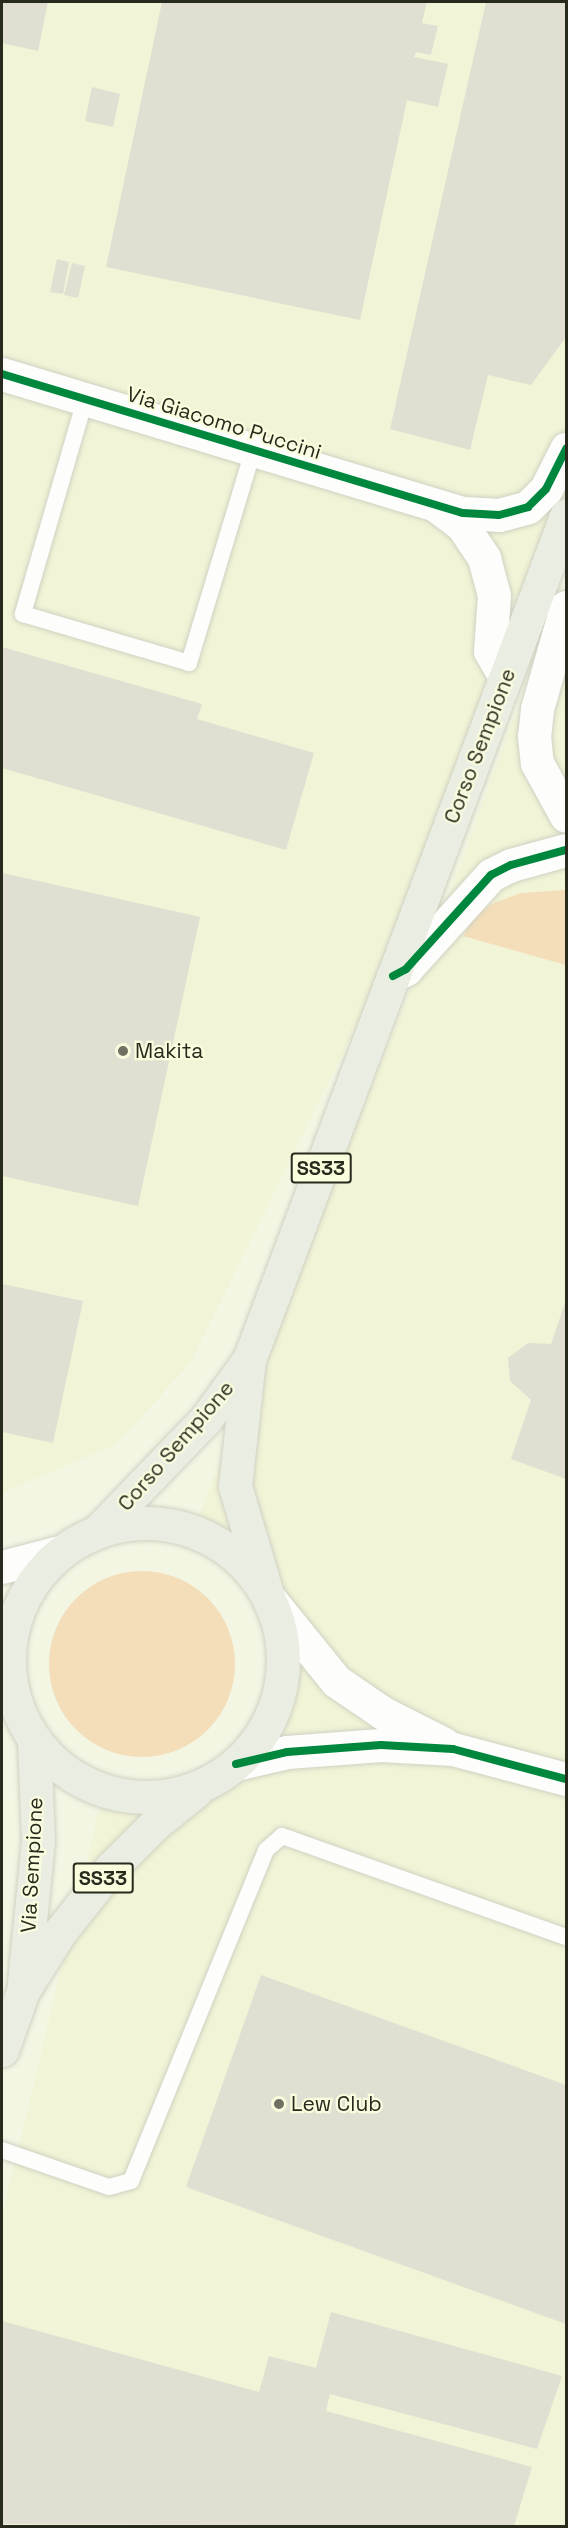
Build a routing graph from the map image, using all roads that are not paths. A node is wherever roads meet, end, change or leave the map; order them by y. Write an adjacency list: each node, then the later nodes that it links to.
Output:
1 (2, 374): 2 (street, Via Giacomo Puccini)
2 (85, 400): 4 (street, Via Giacomo Puccini); 4 (lane)
3 (567, 449): 5 (street)
4 (253, 451): 5 (street, Via Giacomo Puccini)
5 (436, 507): 8 (street)
6 (567, 516): 8 (main road, Corso Sempione / SS33)
7 (567, 607): 9 (street, Corso Sempione)
8 (505, 678): 11 (main road, Corso Sempione / SS33)
9 (567, 816)
10 (567, 850): 11 (street)
11 (393, 976): 12 (main road, Corso Sempione / SS33)
12 (249, 1360): 13 (main road, Corso Sempione / SS33); 16 (main road, Corso Sempione / SS33)
13 (99, 1530): 14 (main road, SS33); 16 (main road, SS33)
14 (60, 1552): 15 (street); 17 (main road, SS33)
15 (2, 1567)
16 (268, 1597): 19 (street); 20 (main road, SS33)
17 (9, 1698): 18 (main road, SS33)
18 (34, 1739): 22 (main road, SS33); 24 (main road, Via Sempione / SS33)
19 (453, 1749): 20 (street); 21 (street)
20 (236, 1764): 22 (main road, SS33)
21 (567, 1779)
22 (204, 1784): 24 (main road, Via Sempione / SS33)
23 (567, 1937): 26 (lane)
24 (23, 1991): 25 (main road, Via Sempione / SS33)
25 (2, 2050)
26 (2, 2150)

